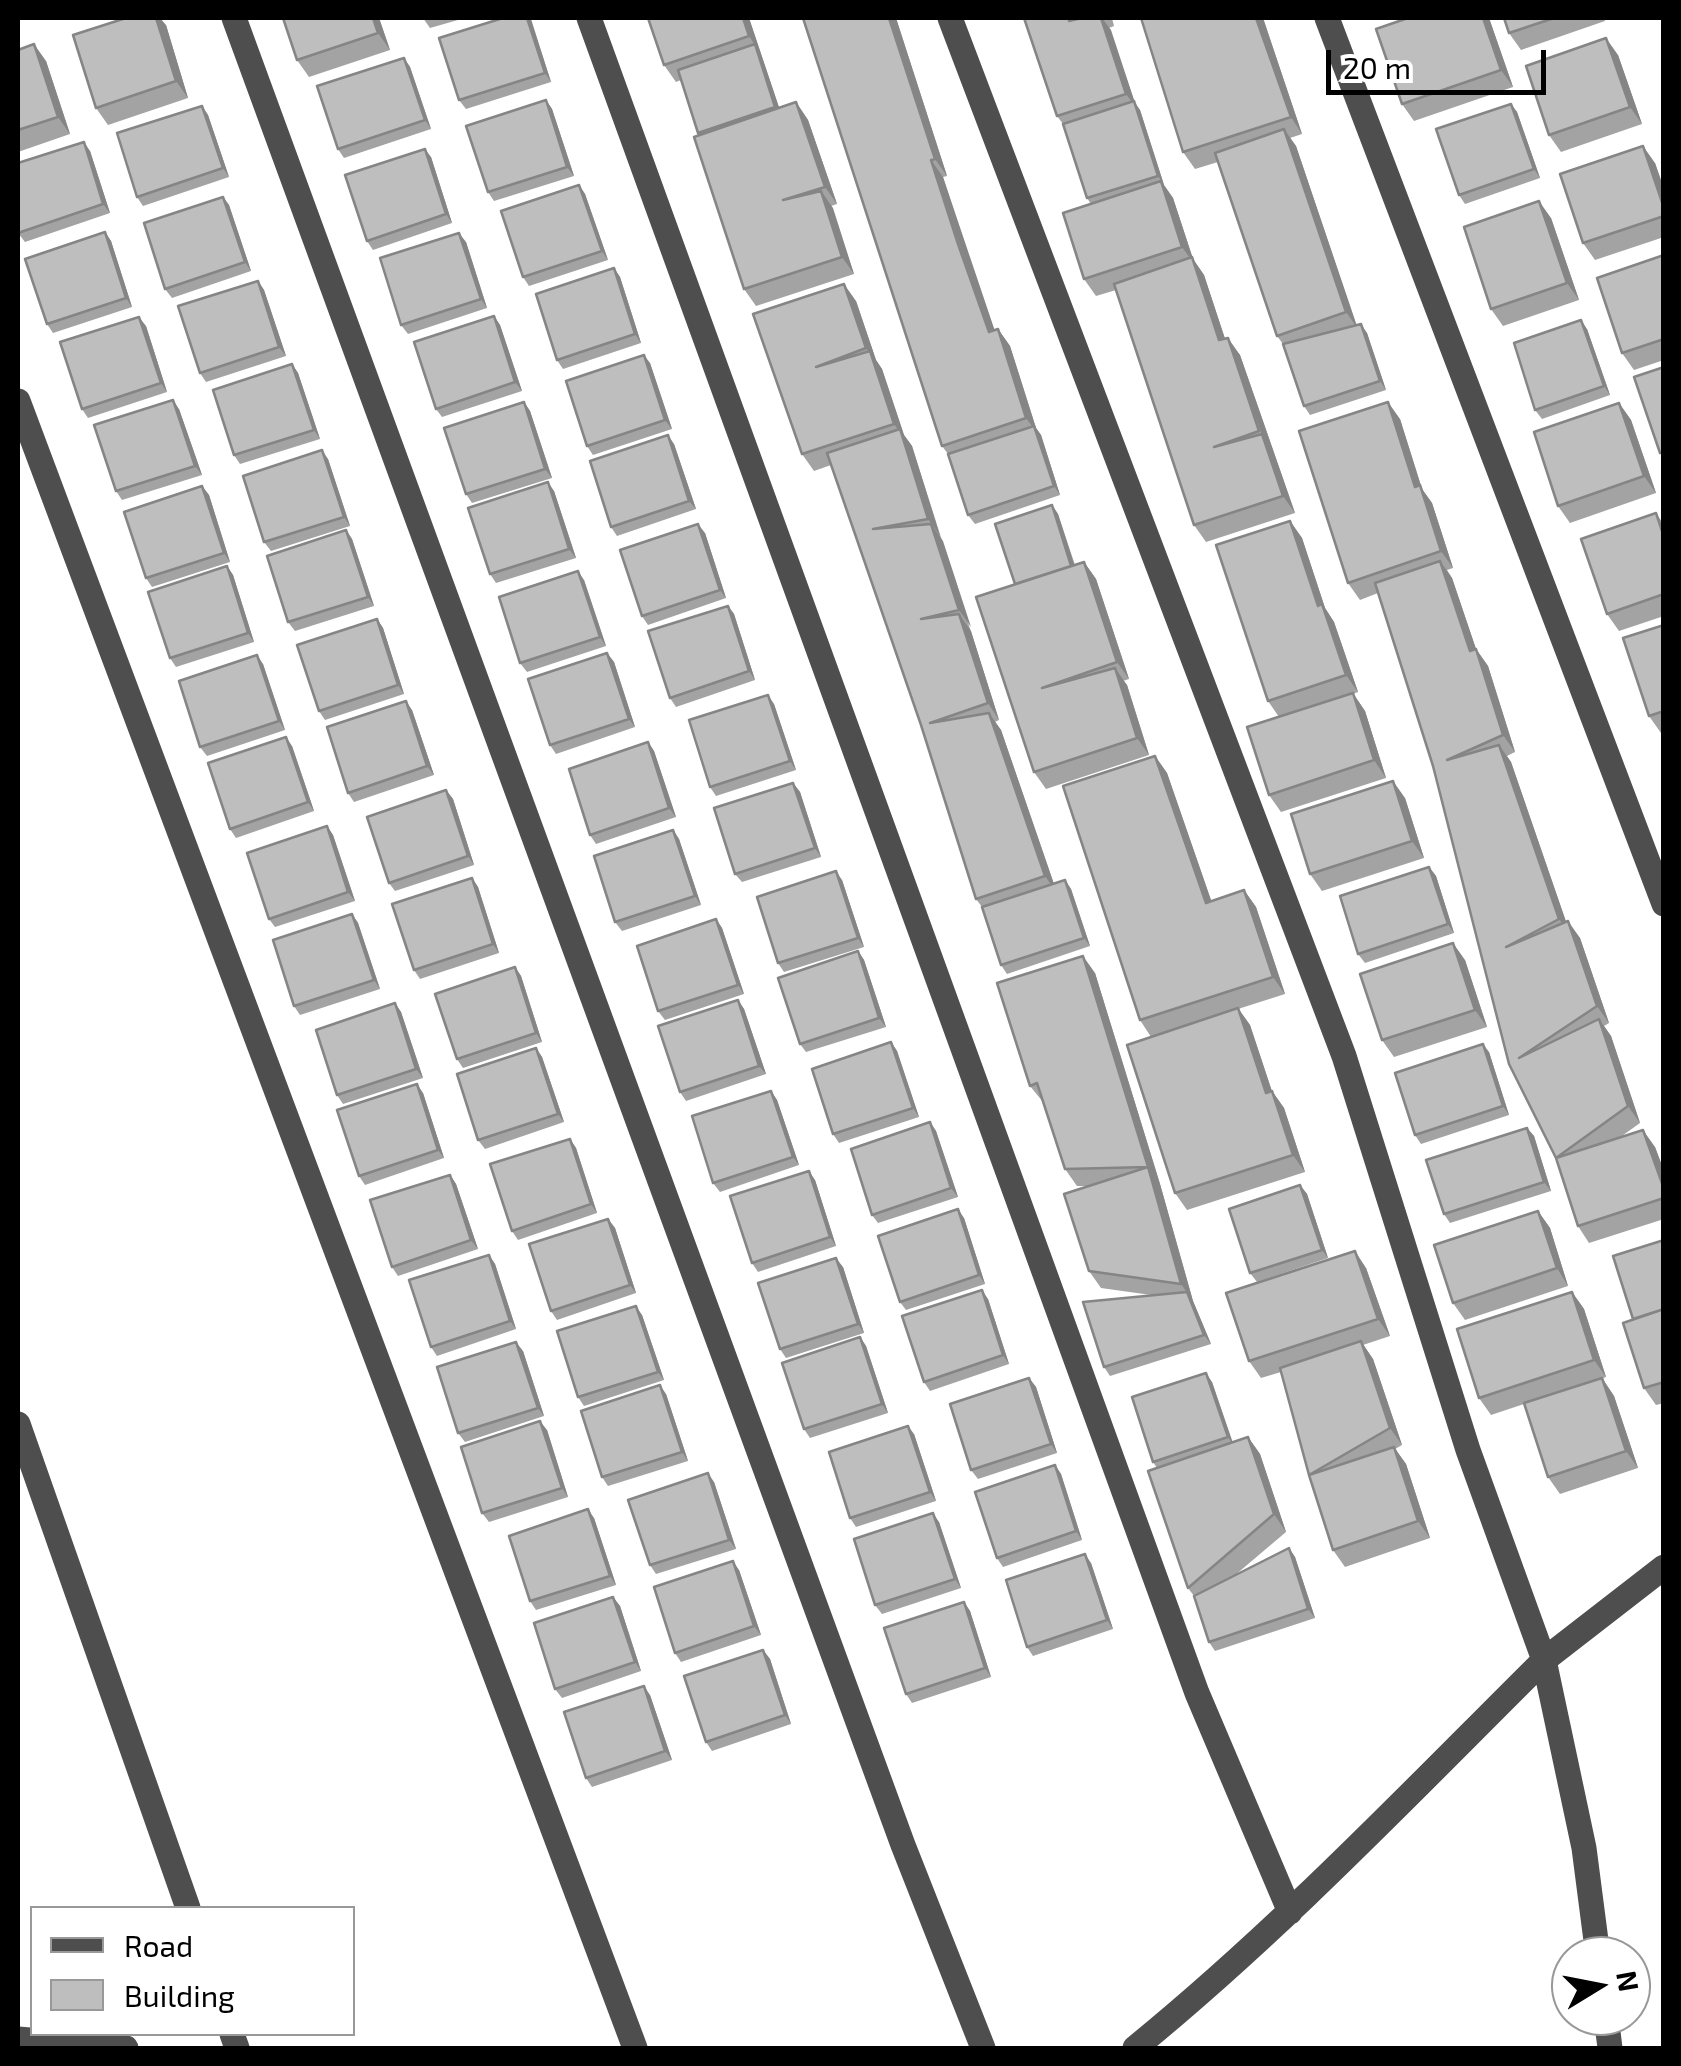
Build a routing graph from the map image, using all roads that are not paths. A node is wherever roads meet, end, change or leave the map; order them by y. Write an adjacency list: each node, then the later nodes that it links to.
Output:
1 (234, 18): 16 (street)
2 (590, 18): 11 (street)
3 (950, 18): 9 (street)
4 (1327, 18): 6 (street)
5 (18, 401): 15 (street)
6 (1664, 904)
7 (18, 1424): 10 (street)
8 (1664, 1566): 9 (street)
9 (1544, 1660): 11 (street); 12 (street)
10 (187, 1906)
11 (1290, 1912): 17 (street)
12 (1595, 1936)
13 (18, 2039): 14 (street)
14 (126, 2048)
15 (635, 2048)
16 (983, 2048)
17 (1135, 2048)

